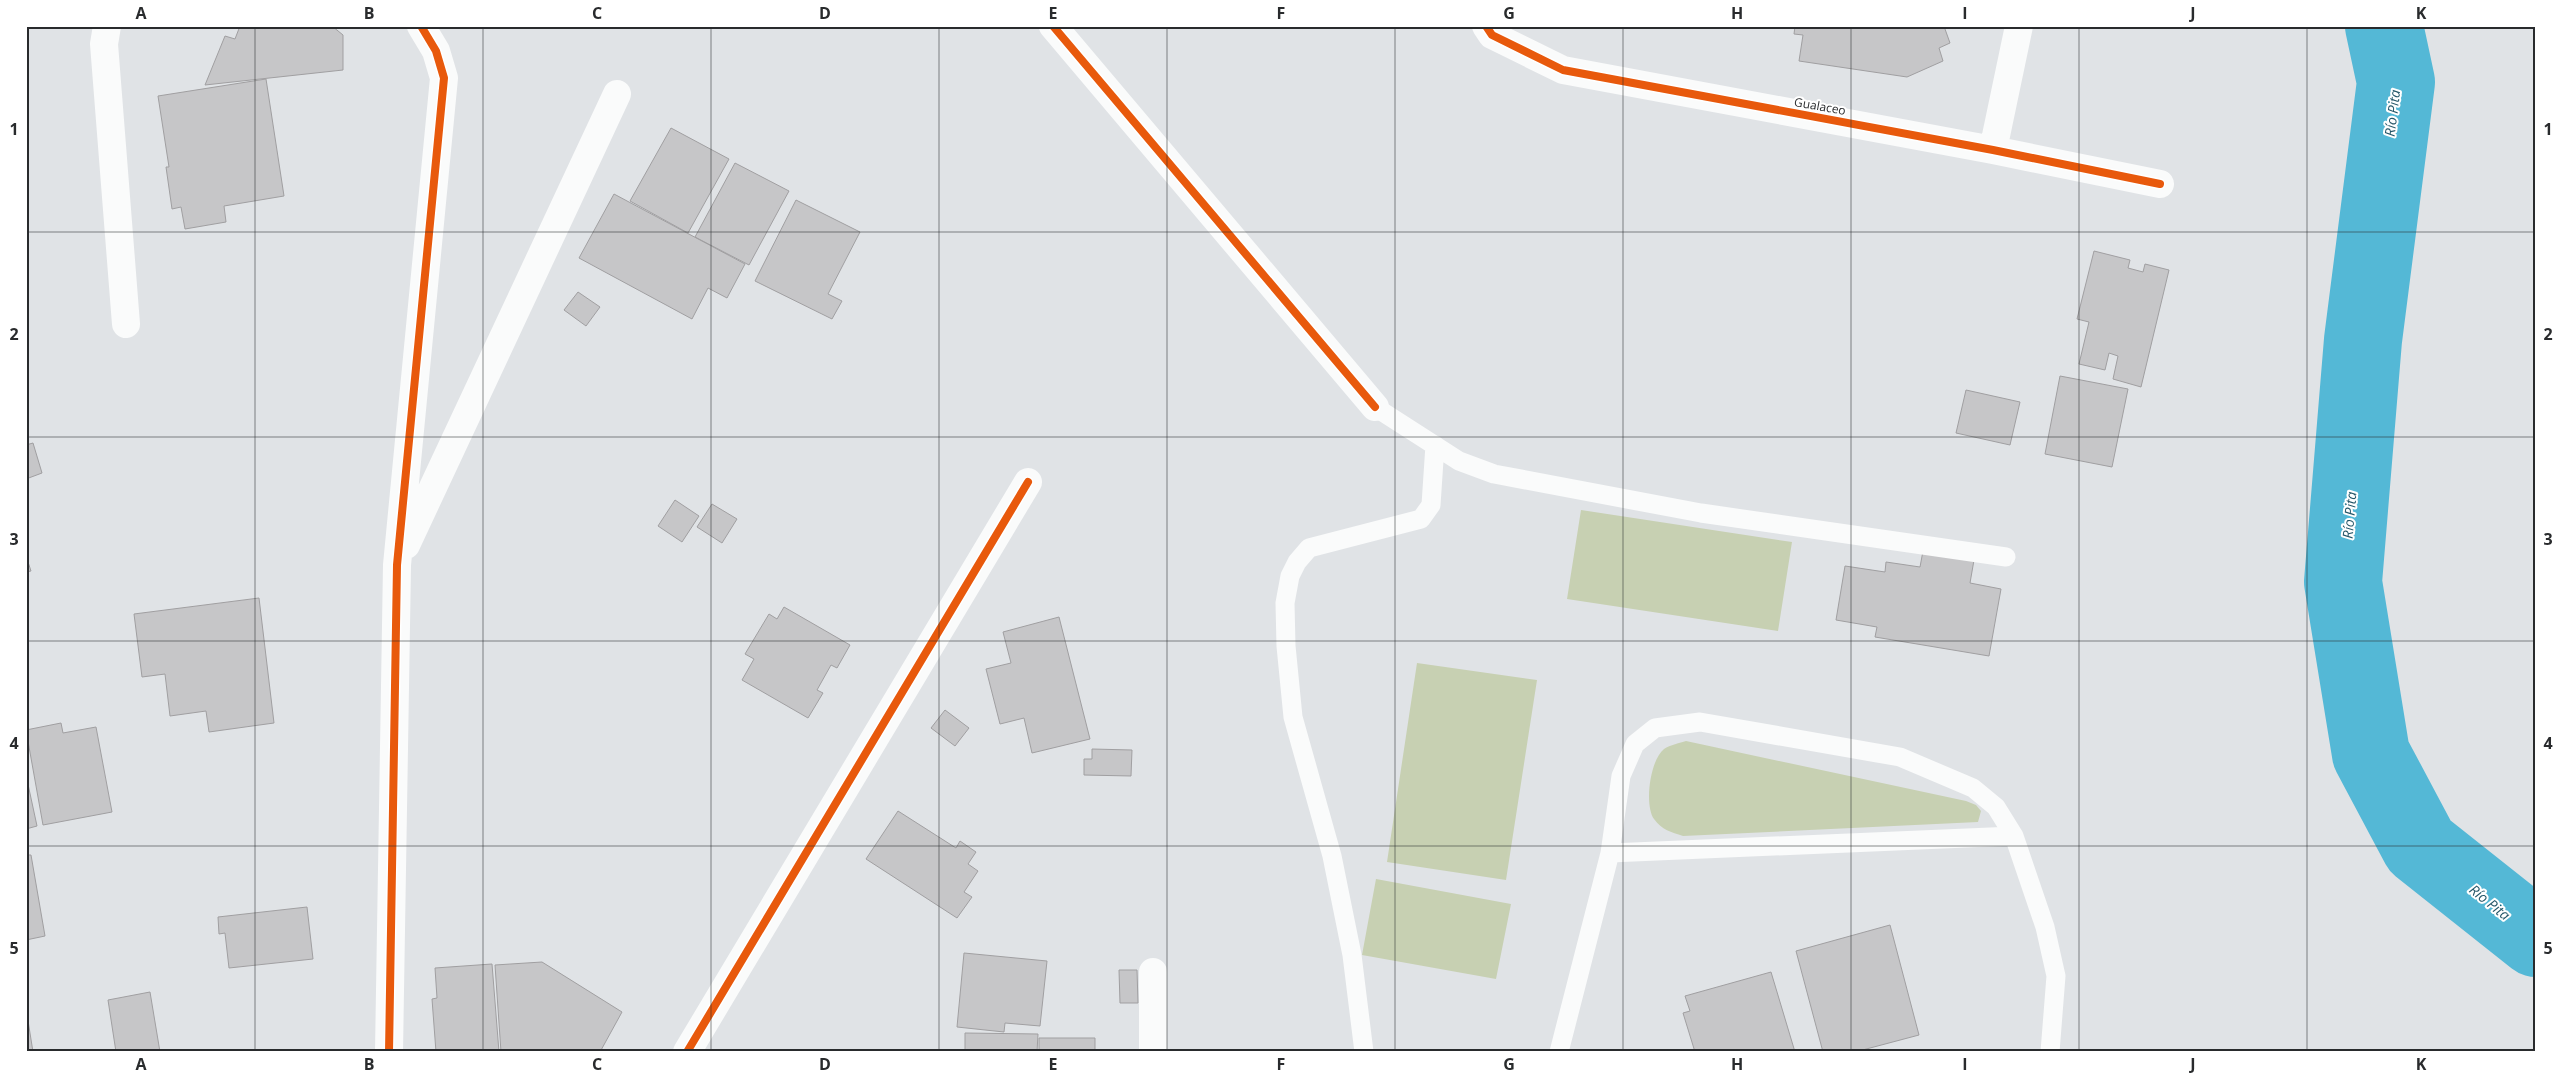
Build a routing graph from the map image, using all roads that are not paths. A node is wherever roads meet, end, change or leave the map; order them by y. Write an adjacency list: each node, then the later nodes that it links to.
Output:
1 (107, 26): 9 (street)
2 (421, 26): 14 (street)
3 (1054, 26): 10 (street)
4 (1486, 26): 7 (street, Gualaceo)
5 (2019, 26): 7 (street)
6 (617, 94): 14 (street)
7 (1993, 150): 8 (street, Gualaceo)
8 (2160, 184)
9 (126, 324)
10 (1375, 407): 11 (lane)
11 (1435, 445): 13 (lane); 21 (lane)
12 (1028, 482): 19 (street)
13 (2006, 557)
14 (397, 565): 18 (street)
15 (2014, 836): 16 (lane); 16 (lane); 23 (lane)
16 (1610, 853): 22 (lane)
17 (1153, 972): 20 (street)
18 (388, 1052)
19 (687, 1052)
20 (1153, 1052)
21 (1364, 1052)
22 (1559, 1052)
23 (2050, 1052)

